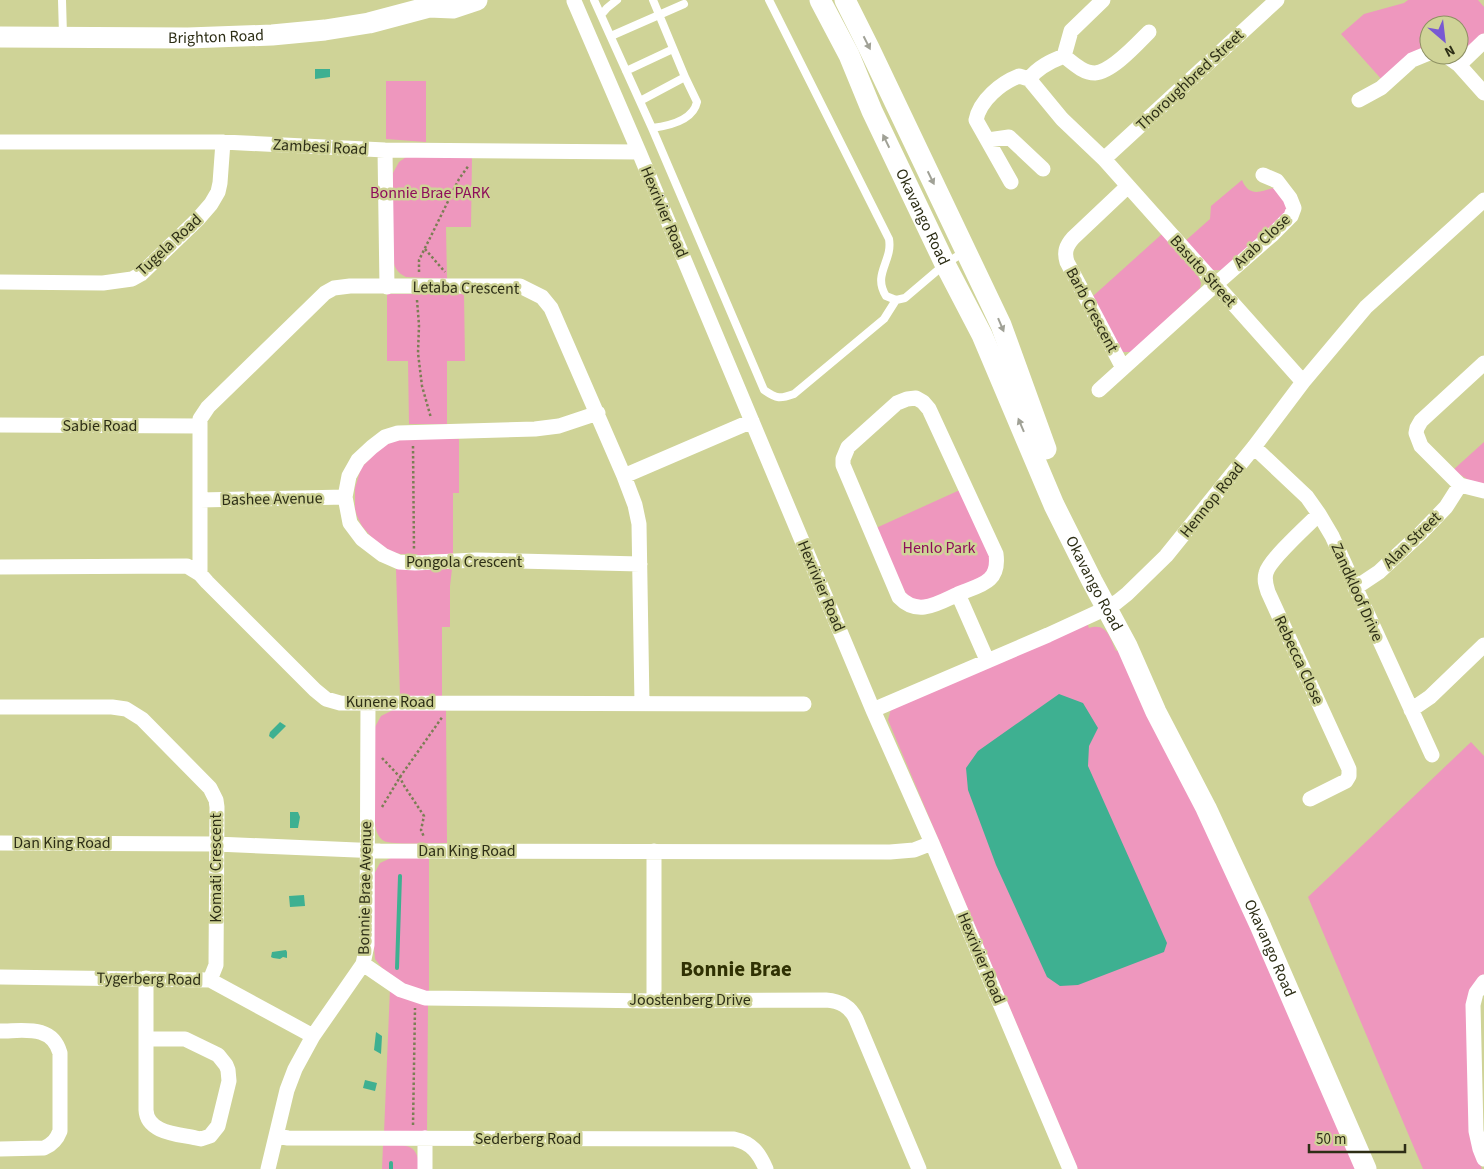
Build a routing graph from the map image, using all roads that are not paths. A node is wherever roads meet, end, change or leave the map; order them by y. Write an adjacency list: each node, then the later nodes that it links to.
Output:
1 (62, 0): 19 (lane)
2 (477, 0): 12 (main road, Brighton Road)
3 (594, 0): 14 (lane)
4 (617, 0): 14 (lane)
5 (653, 0): 15 (lane)
6 (768, 0): 49 (lane)
7 (820, 0): 45 (main road, Okavango Road, one-way to 7)
8 (844, 0): 44 (main road, Okavango Road, one-way to 44)
9 (1104, 0): 23 (street)
10 (1277, 0): 38 (street, Thoroughbred Street)
11 (574, 2): 37 (street, Hexrivier Road)
12 (436, 4): 19 (main road, Brighton Road)
13 (684, 4): 15 (lane)
14 (601, 15): 17 (lane)
15 (660, 15): 17 (lane); 21 (lane)
16 (1149, 32): 23 (street)
17 (611, 36): 26 (lane)
18 (0, 37): 19 (main road, Brighton Road)
19 (63, 37)
20 (1484, 41): 22 (street)
21 (673, 49): 26 (lane); 27 (lane)
22 (1469, 55)
23 (1064, 56): 28 (street)
24 (1419, 57): 30 (street)
25 (1459, 65): 29 (street)
26 (626, 70): 31 (lane)
27 (685, 77): 31 (lane); 32 (lane)
28 (1029, 79): 33 (street); 38 (street, Basuto Street)
29 (1484, 93)
30 (1359, 100)
31 (640, 101): 32 (lane)
32 (652, 128): 49 (lane)
33 (988, 140): 39 (street); 41 (street)
34 (0, 142): 35 (street, Zambesi Road)
35 (223, 142): 36 (street, Zambesi Road); 46 (street, Tugela Road)
36 (385, 150): 37 (street, Zambesi Road); 48 (street)
37 (639, 152): 55 (street, Hexrivier Road)
38 (1104, 159): 42 (street, Basuto Street)
39 (1043, 169)
40 (1263, 175): 47 (street, Arab Close)
41 (1011, 182)
42 (1128, 186): 47 (street, Basuto Street); 51 (street, Barb Crescent)
43 (1484, 200): 52 (street, Hennop Road)
44 (966, 251): 45 (lane); 70 (main road, Okavango Road, one-way to 70)
45 (945, 264): 49 (lane); 70 (main road, Okavango Road, one-way to 45)
46 (0, 282)
47 (1215, 285): 51 (street, Barb Crescent); 52 (street, Basuto Street)
48 (387, 287): 54 (street, Letaba Crescent); 57 (street, Letaba Crescent)
49 (896, 300)
50 (1484, 363): 60 (street)
51 (1122, 368): 53 (street, Barb Crescent)
52 (1303, 382): 58 (street, Hennop Road)
53 (1099, 390)
54 (598, 413): 59 (street, Letaba Crescent); 62 (street, Pongola Crescent)
55 (752, 421): 59 (street); 77 (street, Hexrivier Road)
56 (0, 425): 57 (street, Sabie Road)
57 (200, 426): 63 (street, Letaba Crescent)
58 (1254, 447): 64 (street, Zandkloof Drive); 70 (street, Hennop Road)
59 (624, 476): 65 (street, Letaba Crescent)
60 (1460, 485): 61 (street); 68 (street, Alan Street)
61 (1484, 491)
62 (345, 497): 63 (street, Bashee Avenue); 65 (street, Pongola Crescent)
63 (200, 500): 67 (street, Letaba Crescent)
64 (1319, 514): 68 (street, Zandkloof Drive); 80 (street, Rebecca Close)
65 (640, 564): 74 (street, Letaba Crescent)
66 (0, 567): 67 (street, Kunene Road)
67 (200, 574): 73 (street, Kunene Road)
68 (1355, 588): 78 (street, Zandkloof Drive)
69 (958, 594): 69 (street); 72 (street)
70 (1112, 605): 72 (street, Hennop Road); 105 (main road, Okavango Road); 106 (main road, Okavango Road)
71 (1484, 646): 78 (street)
72 (987, 660): 77 (street, Hennop Road)
73 (368, 702): 74 (street, Kunene Road); 84 (street, Bonnie Brae Avenue)
74 (642, 704): 75 (street, Kunene Road)
75 (804, 704)
76 (0, 707): 83 (street, Komati Crescent)
77 (873, 710): 82 (street, Hexrivier Road)
78 (1411, 710): 79 (street, Zandkloof Drive)
79 (1432, 755)
80 (1310, 799)
81 (0, 843): 83 (street, Dan King Road)
82 (932, 843): 85 (street, Dan King Road); 104 (street, Hexrivier Road)
83 (216, 844): 84 (street, Dan King Road); 89 (street, Komati Crescent)
84 (367, 850): 85 (street, Dan King Road); 86 (street, Bonnie Brae Avenue)
85 (654, 851): 91 (street)
86 (363, 964): 91 (street, Joostenberg Drive); 93 (street, Bonnie Brae Avenue)
87 (0, 977): 88 (street, Tygerberg Road)
88 (146, 978): 89 (street, Tygerberg Road); 94 (street)
89 (210, 980): 93 (street, Tygerberg Road)
90 (1484, 982): 95 (street)
91 (654, 1001): 103 (street, Joostenberg Drive)
92 (0, 1031): 98 (street)
93 (313, 1036): 96 (street, Bonnie Brae Avenue)
94 (146, 1039): 94 (street)
95 (1480, 1110): 99 (street)
96 (276, 1136): 97 (street, Sederberg Road); 100 (street, Bonnie Brae Avenue)
97 (418, 1138): 101 (street); 102 (street, Sederberg Road)
98 (0, 1149)
99 (1484, 1159)
100 (268, 1169)
101 (426, 1169)
102 (766, 1169)
103 (919, 1169)
104 (1070, 1169)
105 (1366, 1169)
106 (1373, 1169)

